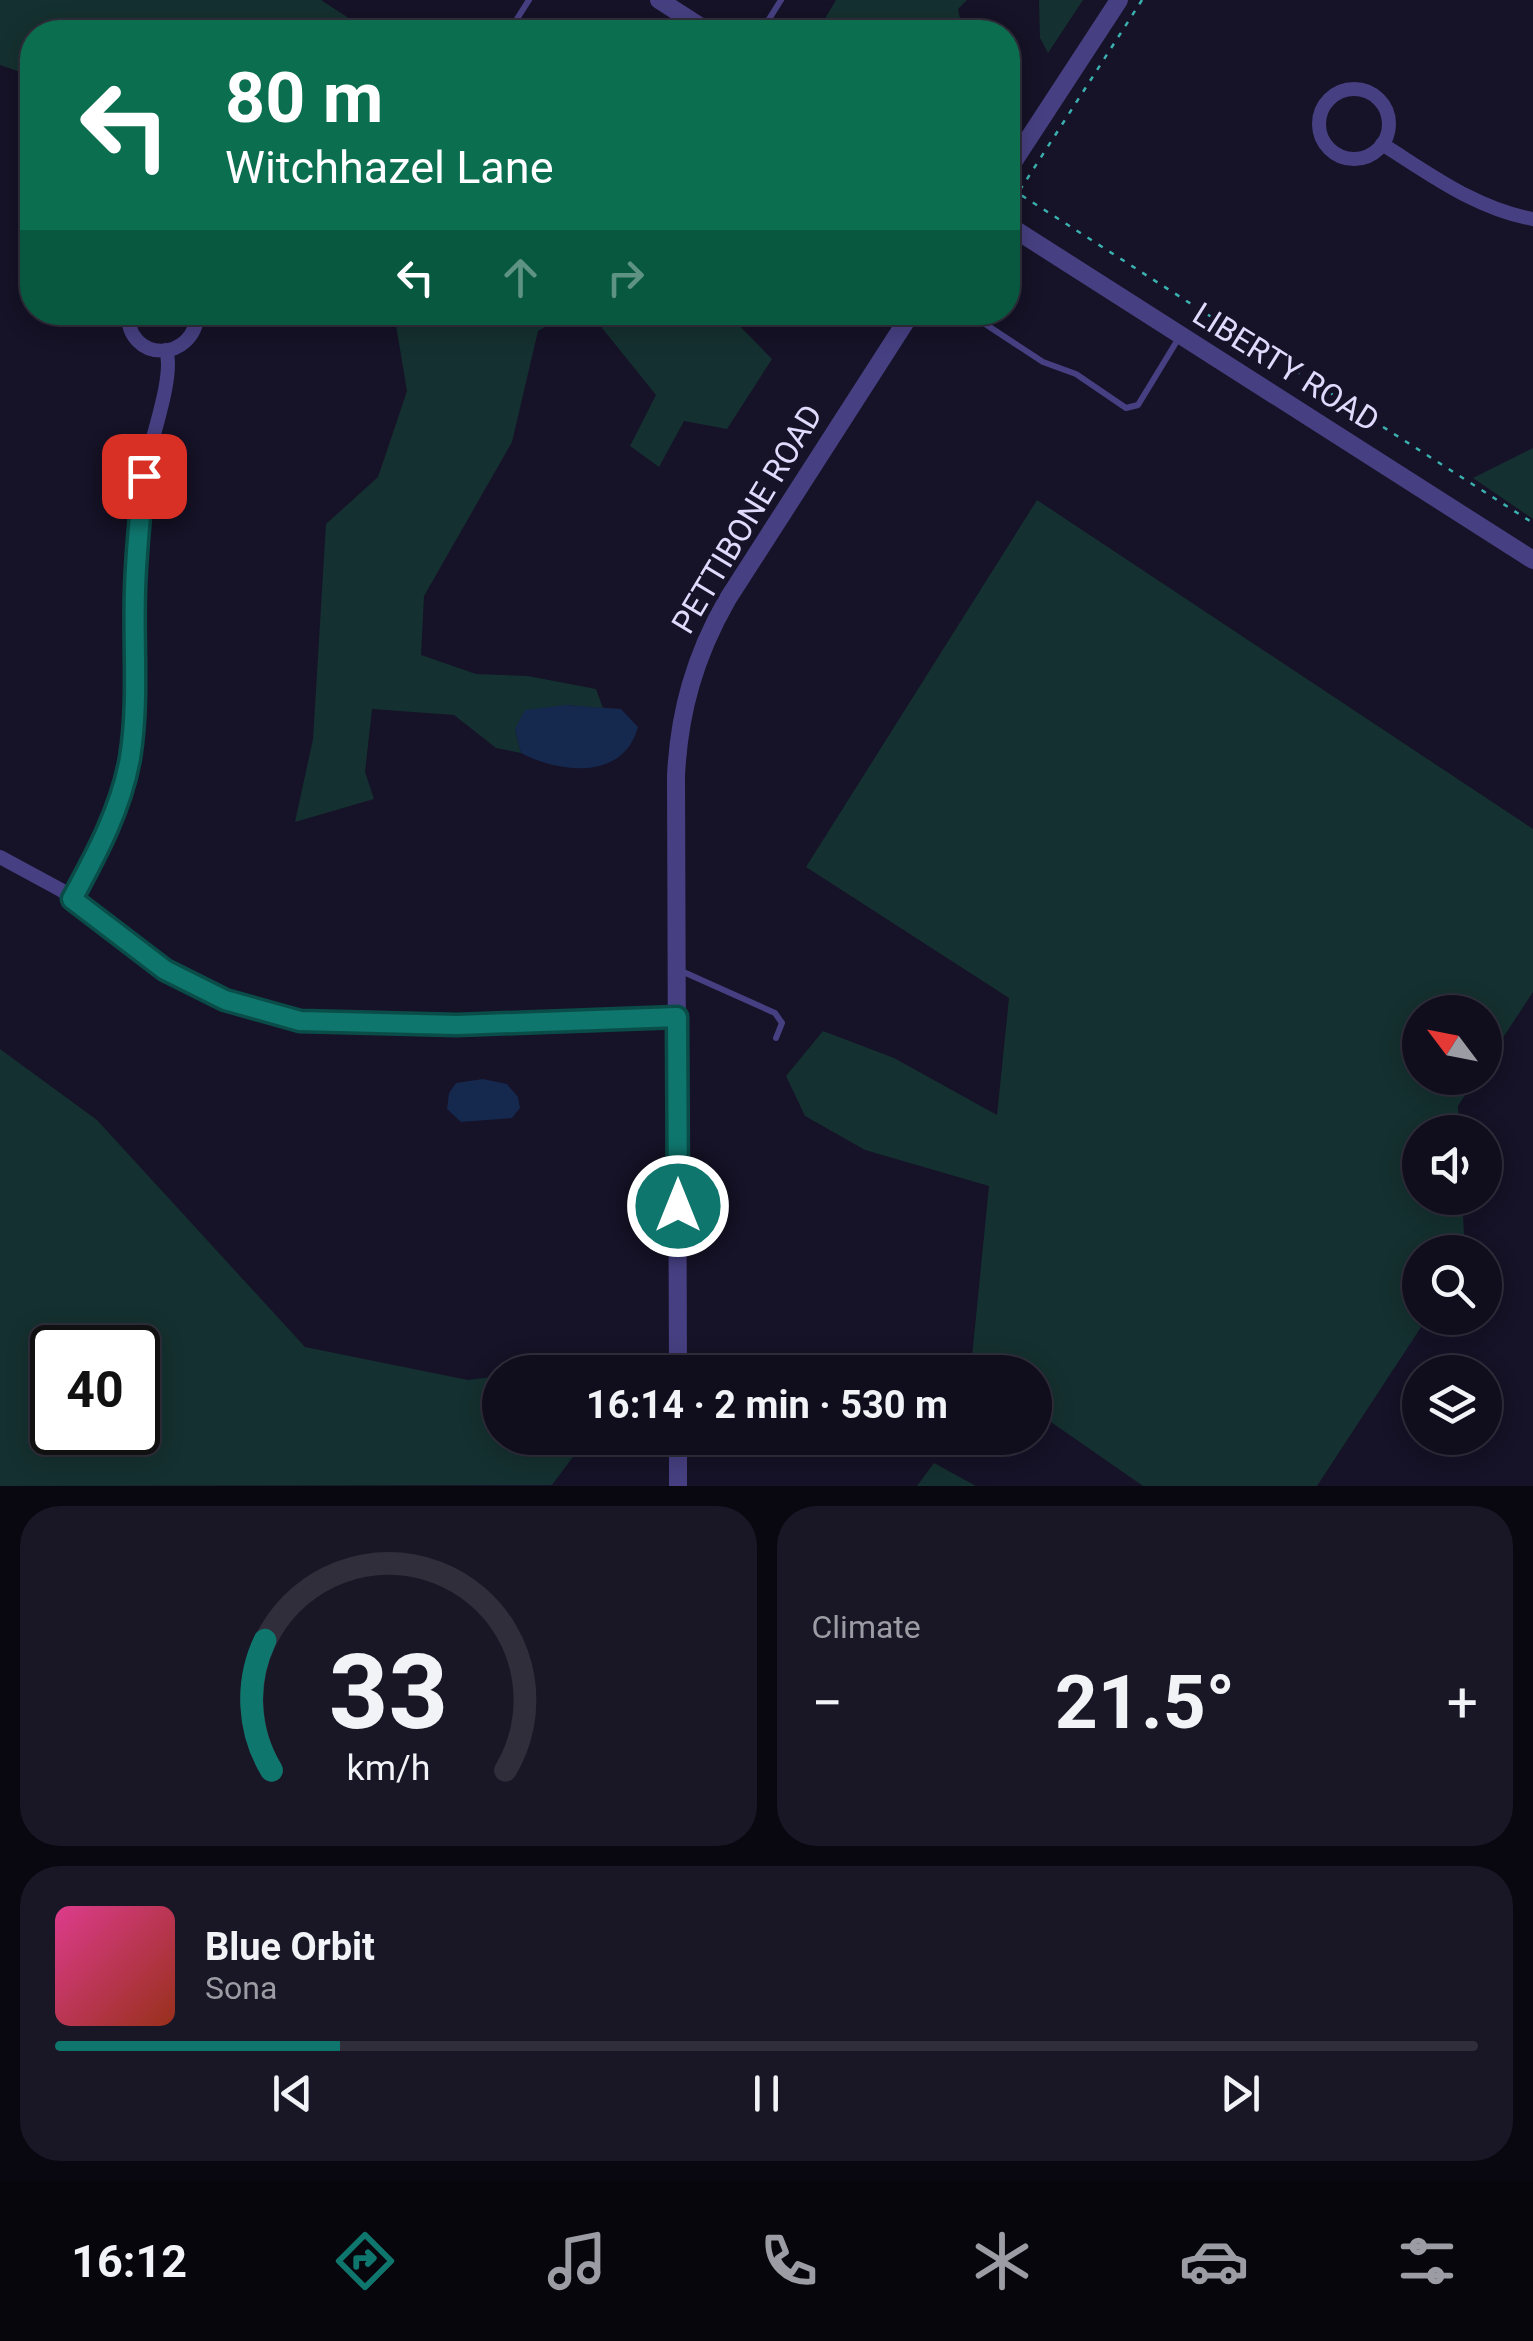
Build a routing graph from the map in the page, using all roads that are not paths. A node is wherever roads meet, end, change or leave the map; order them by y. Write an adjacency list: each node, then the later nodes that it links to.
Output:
1 (659, 0): 3 (street)
2 (1119, 0): 5 (street)
3 (691, 20)
4 (1382, 144): 4 (street); 6 (street)
5 (1020, 152)
6 (1533, 219)
7 (1020, 233): 12 (street, LIBERTY ROAD)
8 (131, 325): 13 (street)
9 (196, 325): 13 (street)
10 (903, 325): 17 (street, PETTIBONE ROAD)
11 (987, 325): 12 (lane)
12 (1181, 336): 14 (street, LIBERTY ROAD)
13 (166, 350): 16 (street)
14 (1533, 560)
15 (0, 857): 16 (street)
16 (72, 899): 18 (street)
17 (678, 969): 18 (street, PETTIBONE ROAD); 19 (lane)
18 (677, 1017): 20 (street, PETTIBONE ROAD)
19 (776, 1038)
20 (678, 1355)
21 (678, 1455): 22 (street)
22 (678, 1486)

